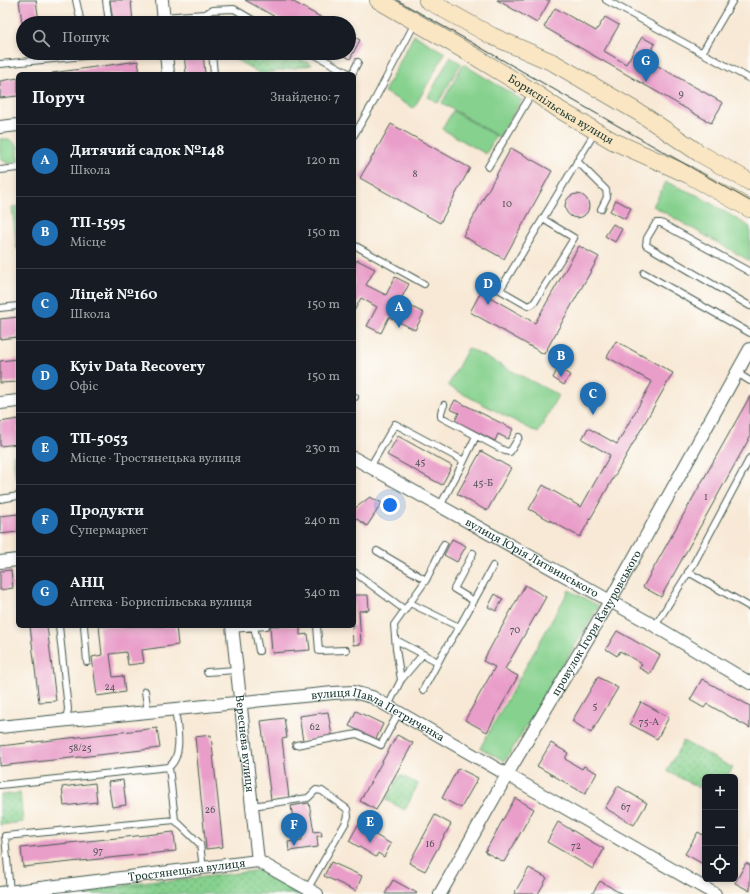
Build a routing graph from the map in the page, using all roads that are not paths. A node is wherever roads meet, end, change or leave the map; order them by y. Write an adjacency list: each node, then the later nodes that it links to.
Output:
1 (76, 0): 9 (lane)
2 (106, 0): 10 (lane)
3 (162, 0): 11 (street)
4 (378, 0): 14 (main road, Бориспільська вулиця)
5 (427, 0): 36 (main road)
6 (606, 0): 15 (lane)
7 (733, 0): 15 (lane)
8 (205, 14): 12 (lane); 13 (lane)
9 (79, 16)
10 (108, 16)
11 (163, 16)
12 (191, 16)
13 (246, 16)
14 (416, 22): 27 (main road, Бориспільська вулиця); 30 (lane)
15 (702, 53): 26 (lane)
16 (42, 60): 21 (lane)
17 (167, 60): 22 (street)
18 (213, 60): 23 (lane)
19 (325, 60): 24 (lane)
20 (358, 62): 25 (lane)
21 (0, 64)
22 (168, 72)
23 (214, 72)
24 (347, 72)
25 (352, 72)
26 (750, 79)
27 (532, 91): 31 (main road, Бориспільська вулиця); 33 (lane)
28 (16, 125): 29 (street)
29 (0, 127)
30 (356, 131)
31 (596, 131): 32 (lane); 38 (main road, Бориспільська вулиця)
32 (578, 161): 37 (lane); 39 (lane)
33 (488, 167)
34 (16, 168): 35 (lane)
35 (0, 170)
36 (750, 182)
37 (601, 209)
38 (750, 209)
39 (543, 219): 39 (lane)
40 (356, 246): 43 (lane)
41 (750, 272): 45 (lane)
42 (644, 273): 47 (lane)
43 (424, 284)
44 (16, 306): 46 (lane)
45 (750, 306)
46 (0, 308)
47 (750, 334)
48 (750, 349): 49 (street, провулок Ігоря Качуровського)
49 (737, 373): 50 (lane); 73 (street, провулок Ігоря Качуровського)
50 (750, 381)
51 (16, 401): 52 (street)
52 (0, 403)
53 (444, 405): 54 (lane)
54 (476, 436): 55 (lane); 58 (lane)
55 (519, 437)
56 (750, 458): 69 (lane)
57 (356, 459): 59 (street, вулиця Юрія Литвинського)
58 (464, 461): 59 (lane); 62 (lane)
59 (370, 467): 62 (street, вулиця Юрія Литвинського)
60 (16, 496): 61 (lane)
61 (0, 499)
62 (440, 506): 73 (street, вулиця Юрія Литвинського)
63 (444, 544): 71 (lane)
64 (377, 551): 71 (lane)
65 (473, 553): 72 (lane)
66 (16, 560): 67 (street)
67 (0, 562)
68 (492, 566): 72 (lane)
69 (688, 572): 75 (lane); 77 (lane)
70 (356, 573): 76 (lane)
71 (426, 580): 74 (lane)
72 (474, 601): 78 (lane)
73 (610, 601): 77 (street, вулиця Юрія Литвинського); 105 (street, провулок Ігоря Качуровського)
74 (410, 603): 76 (lane); 78 (lane)
75 (750, 607)
76 (405, 610): 84 (lane)
77 (655, 626): 93 (street, вулиця Юрія Литвинського)
78 (460, 627): 89 (lane)
79 (59, 628): 101 (lane)
80 (84, 628): 88 (lane)
81 (232, 628): 90 (street, Вереснева вулиця)
82 (255, 628): 86 (lane)
83 (317, 628): 85 (lane)
84 (396, 640): 87 (lane); 92 (lane)
85 (346, 650)
86 (259, 651)
87 (424, 654): 89 (lane); 92 (lane)
88 (87, 662)
89 (438, 662): 94 (lane)
90 (236, 670): 91 (lane); 96 (street, Вереснева вулиця)
91 (207, 672)
92 (401, 680): 97 (lane)
93 (750, 683)
94 (423, 690)
95 (145, 691): 99 (lane)
96 (241, 702): 97 (street, вулиця Павла Петриченка); 98 (street, вулиця Павла Петриченка); 107 (street, Вереснева вулиця)
97 (388, 706): 100 (street, вулиця Павла Петриченка)
98 (175, 709): 99 (street, вулиця Павла Петриченка); 104 (lane)
99 (148, 712): 101 (street, вулиця Павла Петриченка)
100 (399, 712): 103 (lane); 105 (street, вулиця Павла Петриченка)
101 (66, 720): 102 (street, вулиця Павла Петриченка)
102 (0, 727)
103 (296, 745)
104 (169, 767): 106 (lane); 108 (lane)
105 (508, 774): 113 (street, провулок Ігоря Качуровського); 114 (street, вулиця Павла Петриченка)
106 (0, 785)
107 (252, 806): 109 (street, Вереснева вулиця); 111 (lane)
108 (175, 820): 110 (lane); 112 (lane)
109 (258, 861): 110 (street, Тростянецька вулиця); 111 (street, Тростянецька вулиця)
110 (202, 868): 112 (street, Тростянецька вулиця)
111 (313, 891)
112 (5, 893)
113 (440, 894)
114 (715, 894)

